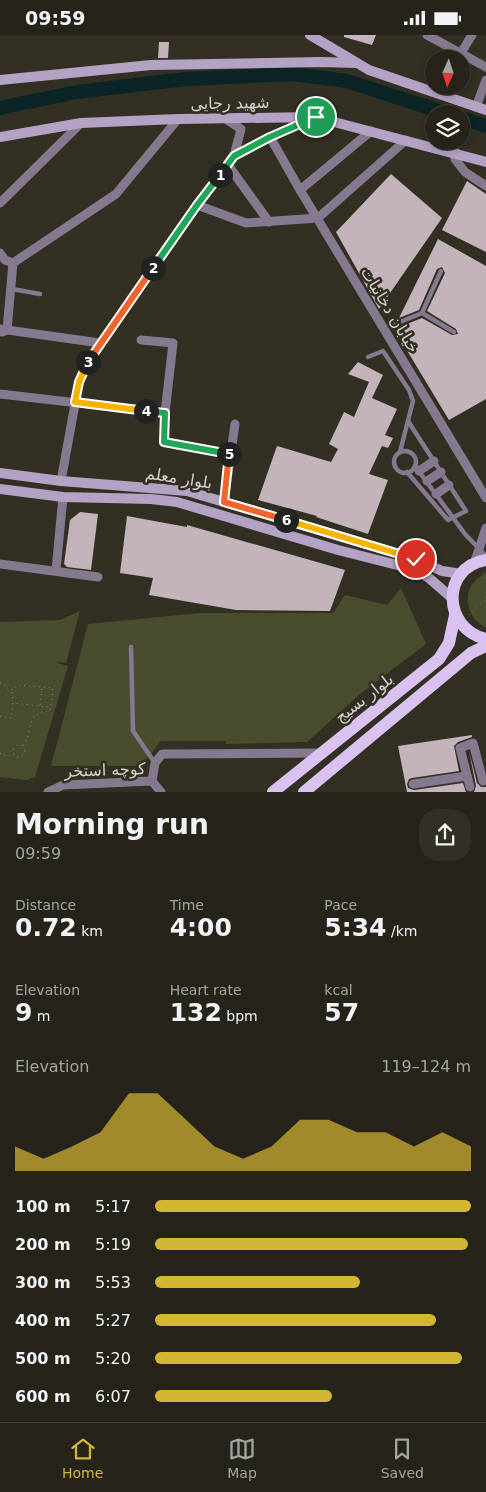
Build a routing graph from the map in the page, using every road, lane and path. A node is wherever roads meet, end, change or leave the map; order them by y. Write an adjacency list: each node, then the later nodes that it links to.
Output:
1 (310, 35): 7 (street)
2 (427, 35): 4 (street)
3 (472, 35): 5 (street)
4 (454, 50)
5 (462, 50)
6 (470, 58): 8 (street)
7 (356, 63): 9 (street); 11 (street)
8 (486, 67)
9 (0, 81)
10 (486, 81): 11 (street)
11 (481, 109)
12 (316, 117): 14 (street, شهید رجایی); 16 (street, شهید رجایی); 18 (street)
13 (178, 119): 14 (street, شهید رجایی); 15 (street, شهید رجایی); 30 (street)
14 (226, 119): 21 (street)
15 (81, 123): 17 (street, شهید رجایی); 26 (street)
16 (370, 131): 19 (street, شهید رجایی); 25 (street)
17 (0, 137)
18 (270, 137): 21 (street); 25 (street, خیابان دخانیات)
19 (406, 140): 20 (street, شهید رجایی); 28 (street)
20 (457, 153): 22 (street, شهید رجایی); 24 (street)
21 (234, 156): 23 (street)
22 (486, 162)
23 (228, 165): 27 (street); 29 (street)
24 (486, 186)
25 (300, 191): 28 (street, خیابان دخانیات)
26 (0, 203)
27 (197, 205): 29 (street); 39 (street)
28 (318, 218): 29 (street); 35 (street, خیابان دخانیات)
29 (269, 222)
30 (5, 259): 32 (street)
31 (441, 271): 34 (lane)
32 (12, 289): 33 (lane); 36 (street)
33 (40, 293)
34 (422, 313): 35 (lane); 37 (lane)
35 (383, 329): 59 (street, خیابان دخانیات)
36 (2, 331): 39 (street)
37 (454, 333)
38 (141, 340): 43 (street)
39 (100, 343): 42 (street)
40 (368, 357): 44 (lane)
41 (0, 394): 42 (street)
42 (75, 402): 43 (street); 53 (street)
43 (165, 413): 47 (street)
44 (408, 421): 46 (lane); 48 (lane)
45 (235, 424): 47 (street)
46 (400, 452): 49 (lane); 51 (lane)
47 (231, 454): 60 (street)
48 (434, 461): 49 (street); 50 (lane)
49 (417, 468): 51 (lane); 54 (lane)
50 (441, 471): 54 (street); 55 (lane)
51 (407, 472): 61 (lane)
52 (0, 473): 53 (street, بلوار معلم)
53 (61, 481): 60 (street, بلوار معلم)
54 (427, 481): 57 (lane)
55 (449, 485): 57 (street); 61 (lane)
56 (0, 489): 58 (street, بلوار معلم)
57 (436, 494): 61 (lane)
58 (63, 497): 66 (street); 70 (street, بلوار معلم)
59 (486, 498)
60 (224, 502): 67 (street, بلوار معلم)
61 (454, 517): 63 (lane)
62 (486, 527): 64 (street)
63 (486, 555)
64 (480, 562): 67 (main road)
65 (0, 564): 66 (street)
66 (56, 571): 68 (street)
67 (462, 574): 70 (main road)
68 (98, 577)
69 (486, 591): 71 (path)
70 (452, 598): 72 (main road)
71 (486, 599): 72 (path)
72 (455, 615): 73 (main road); 86 (main road, بلوار بسیج)
73 (486, 639)
74 (486, 645): 93 (main road, بلوار بسیج)
75 (132, 647): 87 (lane)
76 (0, 683): 78 (path)
77 (42, 687): 78 (path); 80 (path); 81 (path)
78 (12, 691): 79 (path)
79 (13, 703): 80 (path); 82 (path)
80 (40, 706): 81 (path)
81 (50, 707): 83 (path)
82 (0, 716)
83 (23, 746): 84 (path); 84 (path)
84 (13, 752): 85 (path)
85 (0, 753)
86 (320, 753): 87 (street); 96 (main road, بلوار بسیج)
87 (155, 763): 89 (street)
88 (467, 776): 90 (street); 91 (street); 92 (street)
89 (152, 781): 94 (street, کوچه استخر); 95 (street, کوچه استخر)
90 (485, 782): 92 (street)
91 (413, 784)
92 (470, 790)
93 (308, 791)
94 (48, 792)
95 (161, 792)
96 (272, 792)

